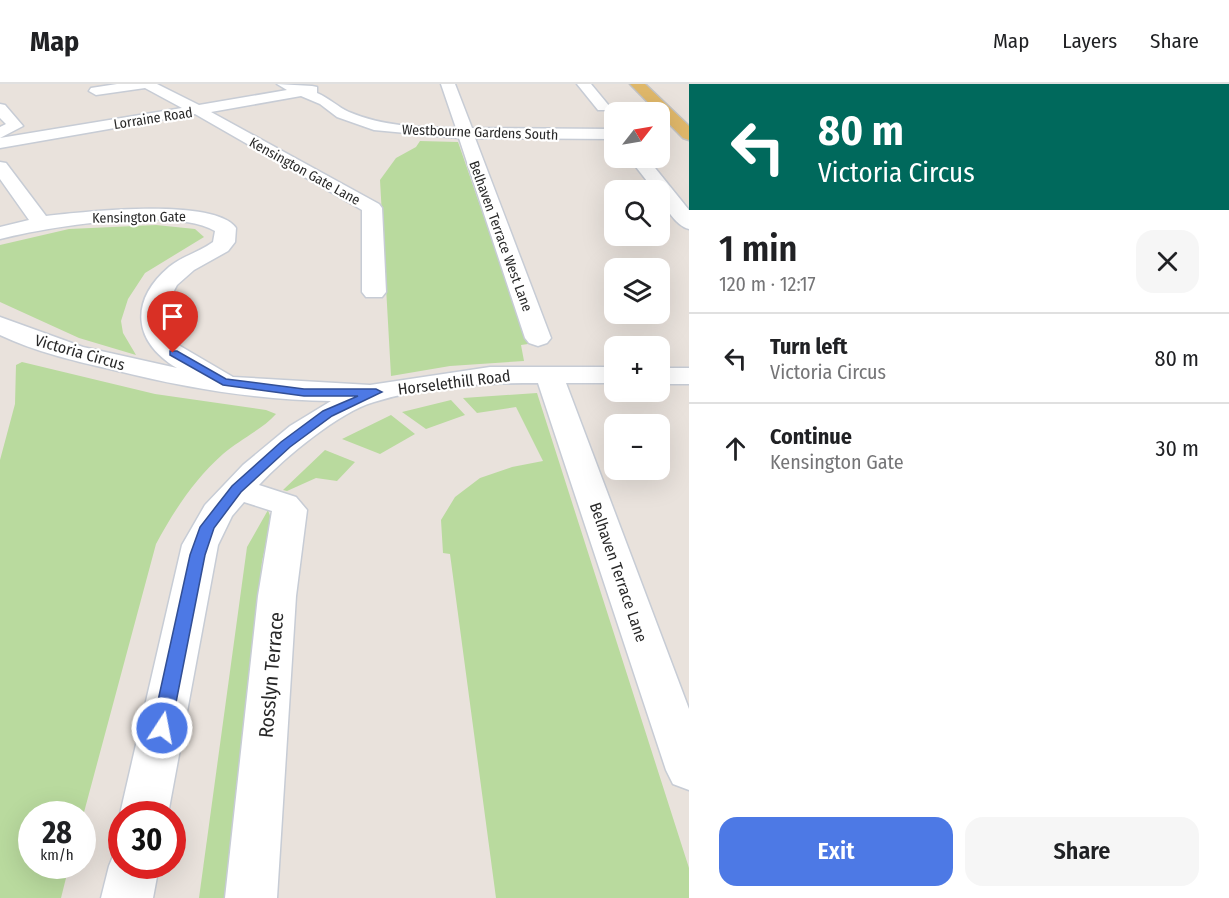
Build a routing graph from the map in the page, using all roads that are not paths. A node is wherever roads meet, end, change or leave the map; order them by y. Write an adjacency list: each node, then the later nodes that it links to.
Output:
1 (147, 84): 7 (street); 12 (street)
2 (284, 84): 8 (street, Westbourne Gardens South)
3 (324, 84): 8 (street, Lorraine Road)
4 (448, 84): 14 (street, Belhaven Terrace West Lane)
5 (584, 84): 10 (street)
6 (637, 84): 16 (main road)
7 (92, 87): 9 (street)
8 (306, 93): 12 (street, Lorraine Road); 14 (street, Westbourne Gardens South)
9 (111, 102)
10 (603, 107)
11 (0, 108): 13 (street)
12 (197, 110): 17 (street, Lorraine Road); 23 (street, Kensington Gate Lane)
13 (0, 133)
14 (465, 134): 15 (street, Westbourne Gardens South); 25 (street, Belhaven Terrace West Lane)
15 (604, 134)
16 (689, 135)
17 (0, 143)
18 (0, 167): 20 (street)
19 (646, 168): 21 (street)
20 (41, 223): 22 (street); 30 (street, Kensington Gate)
21 (689, 223)
22 (0, 233)
23 (374, 292)
24 (2, 328): 30 (street, Victoria Circus)
25 (538, 338)
26 (549, 374): 27 (street, Horselethill Road); 31 (street, Horselethill Road); 33 (street, Belhaven Terrace Lane)
27 (604, 375)
28 (670, 376): 29 (street)
29 (689, 376)
30 (223, 382): 31 (street, Victoria Circus)
31 (376, 392): 32 (street, Horselethill Road)
32 (237, 489): 34 (street, Horselethill Road); 37 (street, Rosslyn Terrace)
33 (689, 770)
34 (147, 801)
35 (131, 879): 36 (street)
36 (127, 898)
37 (251, 898)

